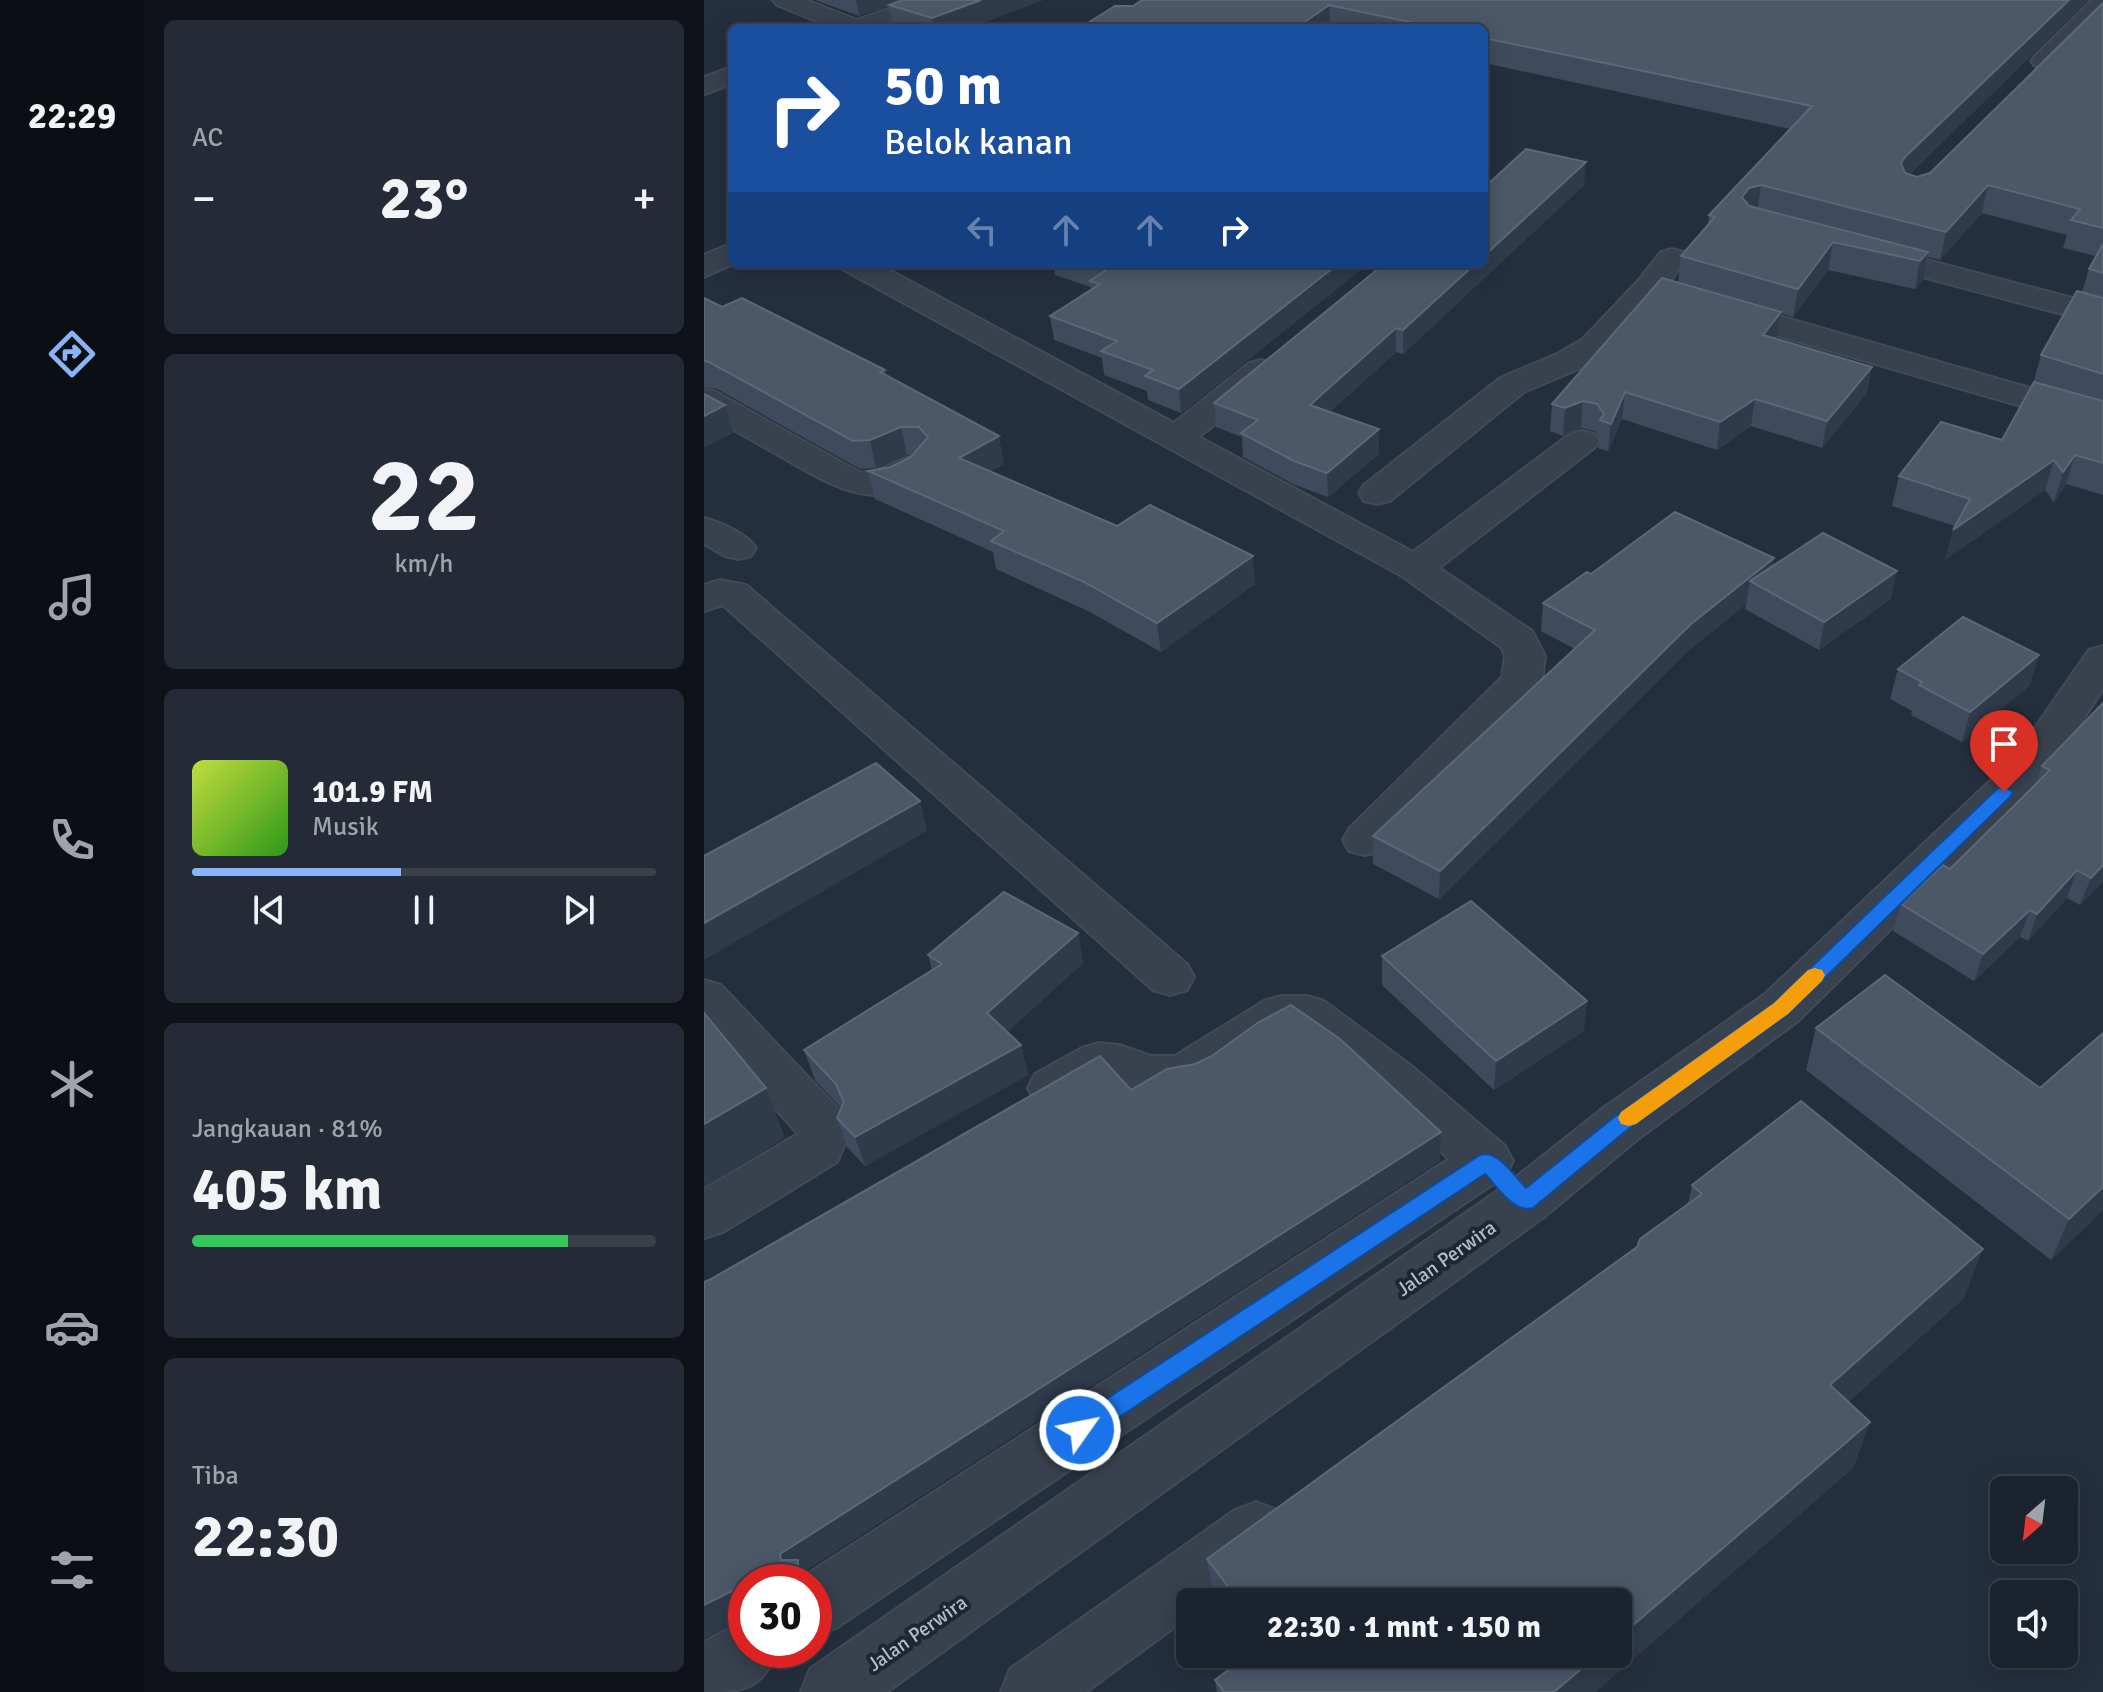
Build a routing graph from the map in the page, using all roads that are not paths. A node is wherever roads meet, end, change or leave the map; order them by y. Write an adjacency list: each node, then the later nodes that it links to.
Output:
1 (785, 0): 4 (street)
2 (938, 0): 5 (street)
3 (2103, 3): 7 (street)
4 (847, 24)
5 (869, 24)
6 (728, 77): 8 (street)
7 (2025, 80)
8 (704, 86)
9 (1832, 244): 15 (street)
10 (728, 254): 12 (street)
11 (1672, 258): 14 (street)
12 (704, 268)
13 (862, 268): 19 (street)
14 (1649, 288): 18 (street); 22 (street)
15 (2103, 316)
16 (1281, 354): 19 (street)
17 (704, 399): 21 (street)
18 (2103, 420)
19 (1176, 438): 25 (street)
20 (1582, 441): 25 (street)
21 (913, 465)
22 (1377, 493)
23 (704, 529): 24 (street)
24 (738, 548)
25 (1415, 568): 28 (street)
26 (704, 599): 29 (street)
27 (2103, 659): 33 (street, Jalan Perwira)
28 (1365, 840)
29 (1170, 977)
30 (704, 998): 34 (street)
31 (1018, 1109): 32 (street)
32 (1487, 1161): 33 (street); 36 (street)
33 (1525, 1201): 39 (street, Jalan Perwira)
34 (704, 1216)
35 (1301, 1498): 40 (street)
36 (832, 1594)
37 (728, 1663): 38 (street)
38 (704, 1679)
39 (833, 1692)
40 (1033, 1692)

